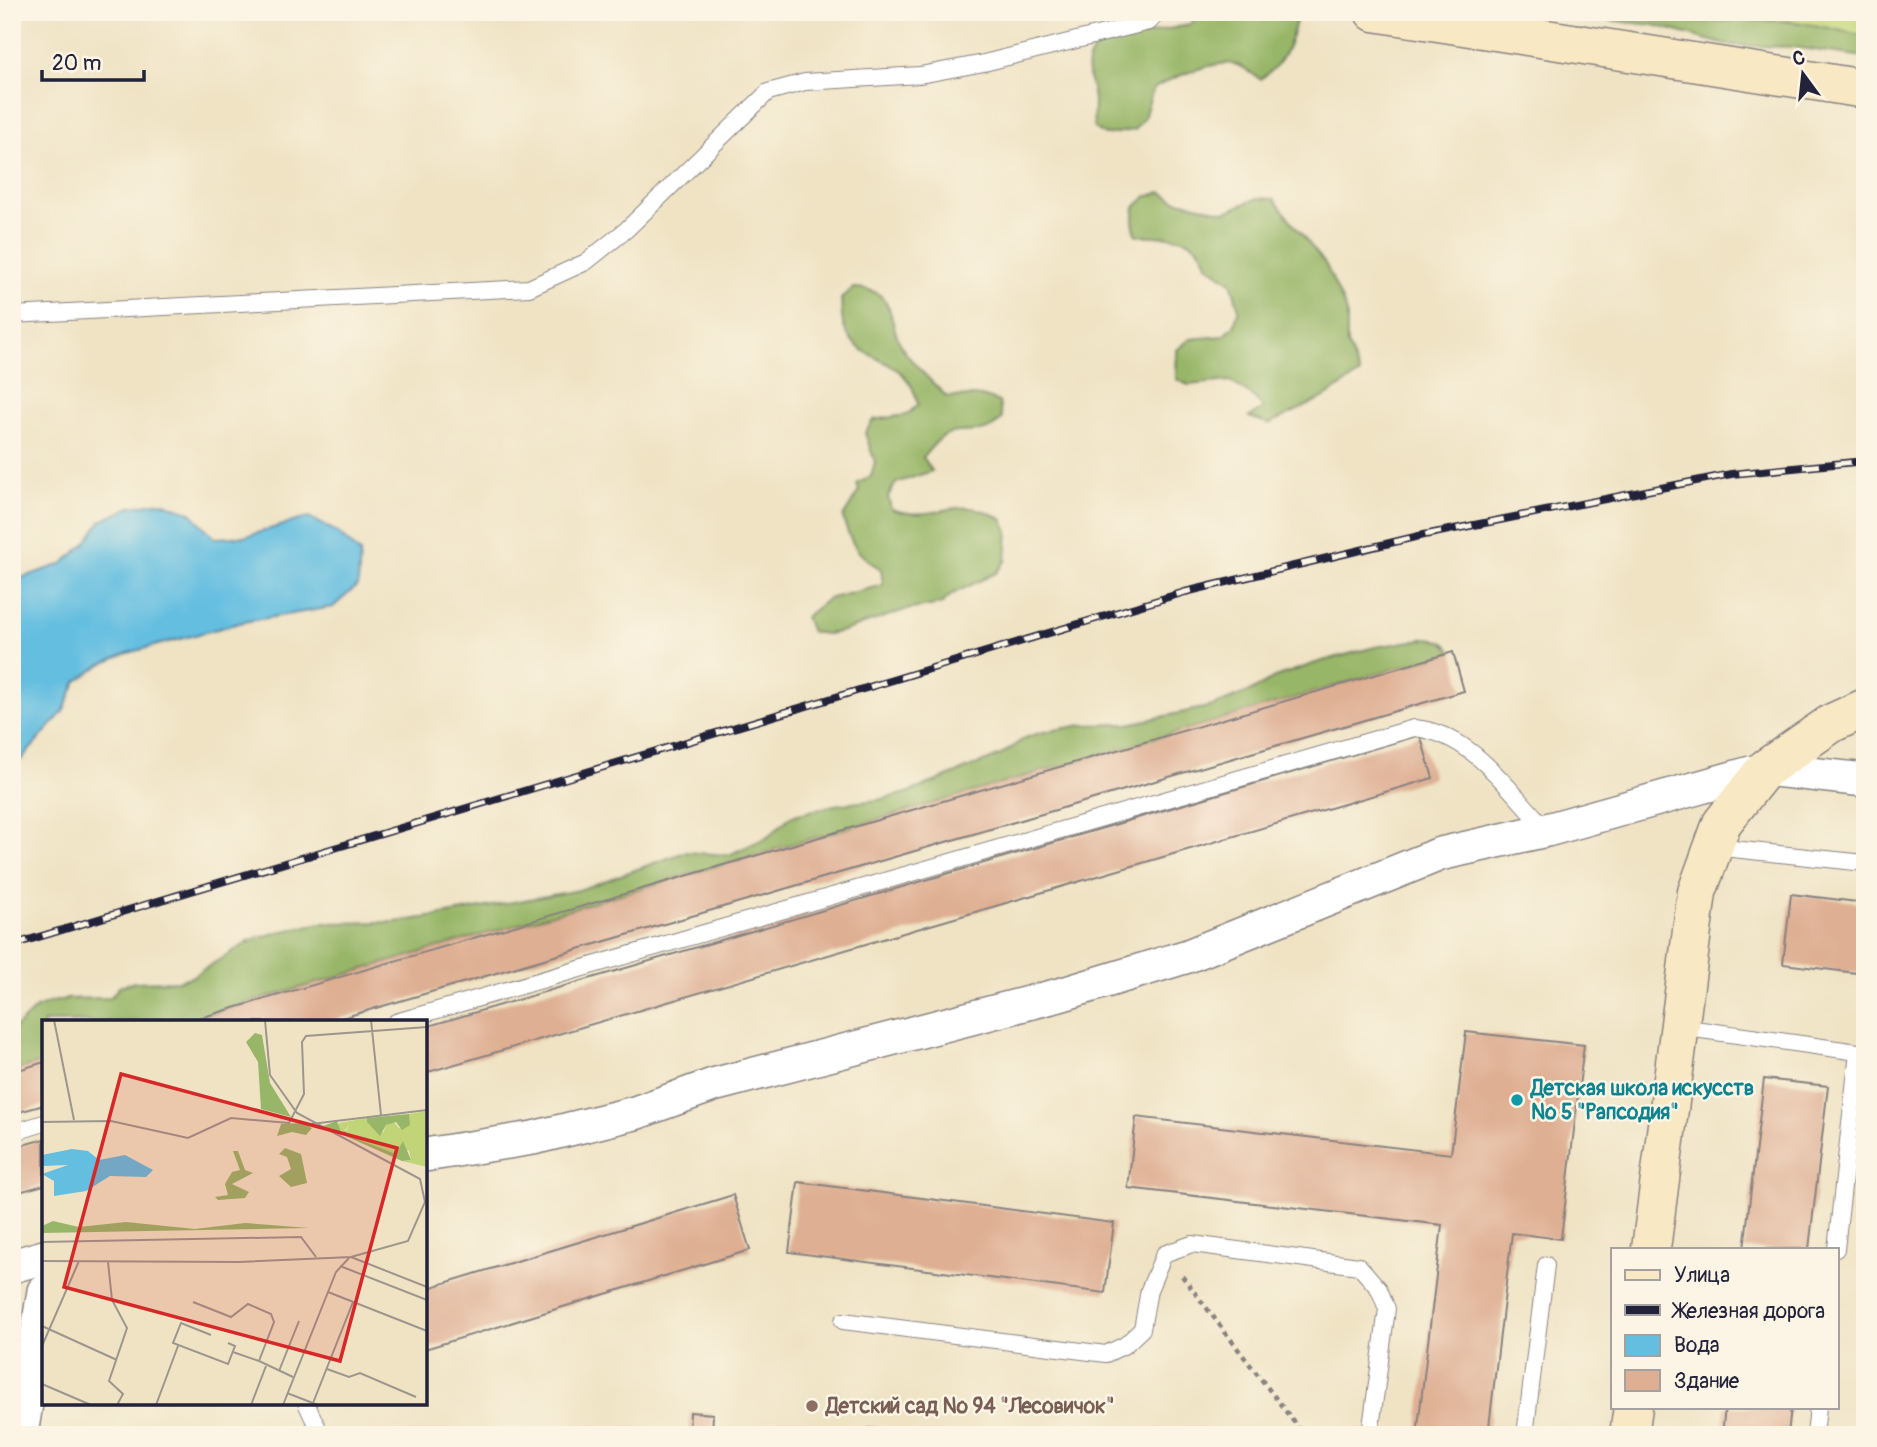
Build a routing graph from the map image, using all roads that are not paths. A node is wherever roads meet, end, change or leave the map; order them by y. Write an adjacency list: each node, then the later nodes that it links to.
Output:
1 (1159, 12): 4 (lane)
2 (1374, 12): 3 (street)
3 (1865, 89)
4 (12, 315)
5 (1865, 708): 6 (street)
6 (1765, 769): 7 (street); 8 (street); 9 (street)
7 (1865, 780)
8 (1547, 830): 11 (lane); 16 (street)
9 (1713, 847): 10 (lane); 12 (street)
10 (1865, 863)
11 (403, 1020)
12 (1680, 1027): 13 (lane); 17 (street)
13 (1861, 1053): 18 (lane)
14 (42, 1124): 15 (lane)
15 (12, 1132)
16 (427, 1155)
17 (1651, 1248)
18 (1836, 1248)
19 (42, 1258): 20 (street)
20 (12, 1265)
21 (1546, 1265): 30 (lane)
22 (42, 1304): 27 (street)
23 (843, 1321): 29 (lane)
24 (307, 1405): 28 (lane)
25 (1633, 1408): 31 (street)
26 (1818, 1408): 32 (lane)
27 (21, 1435)
28 (321, 1435)
29 (1370, 1435)
30 (1525, 1435)
31 (1629, 1435)
32 (1815, 1435)

